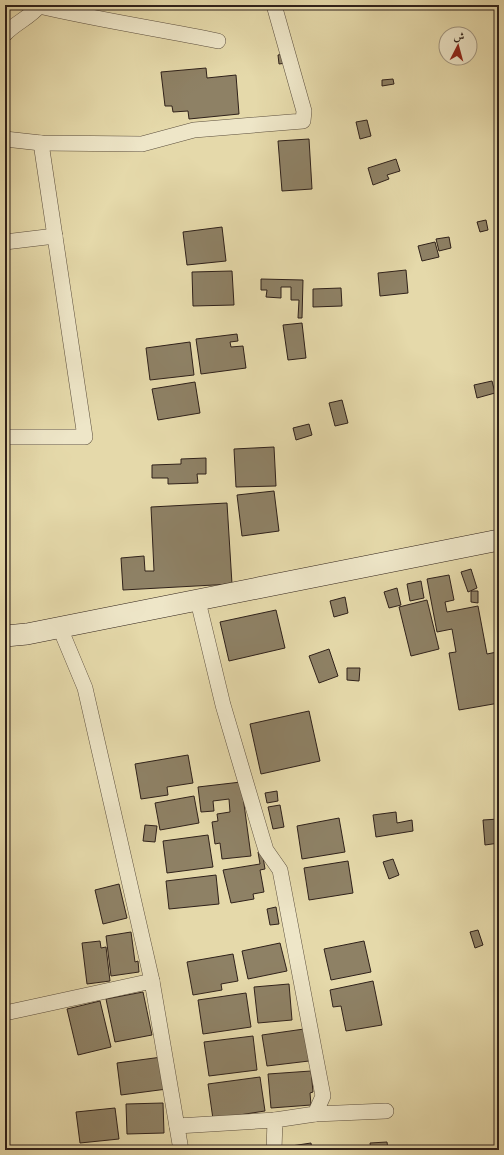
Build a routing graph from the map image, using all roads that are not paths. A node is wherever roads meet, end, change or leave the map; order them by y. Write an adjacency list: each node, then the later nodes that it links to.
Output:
1 (40, 5): 3 (street); 4 (street)
2 (274, 5): 6 (street)
3 (5, 34)
4 (218, 42)
5 (5, 139): 6 (street)
6 (41, 143): 7 (street)
7 (55, 236): 8 (street); 9 (street)
8 (5, 242)
9 (5, 437)
10 (499, 540): 11 (street)
11 (198, 601): 12 (street); 17 (street)
12 (60, 628): 13 (street); 14 (street)
13 (5, 636)
14 (152, 981): 15 (street); 19 (street)
15 (5, 1012)
16 (386, 1111): 17 (street)
17 (315, 1114): 18 (street)
18 (275, 1120): 19 (street); 21 (street)
19 (177, 1126): 20 (street)
20 (181, 1150)
21 (274, 1150)

